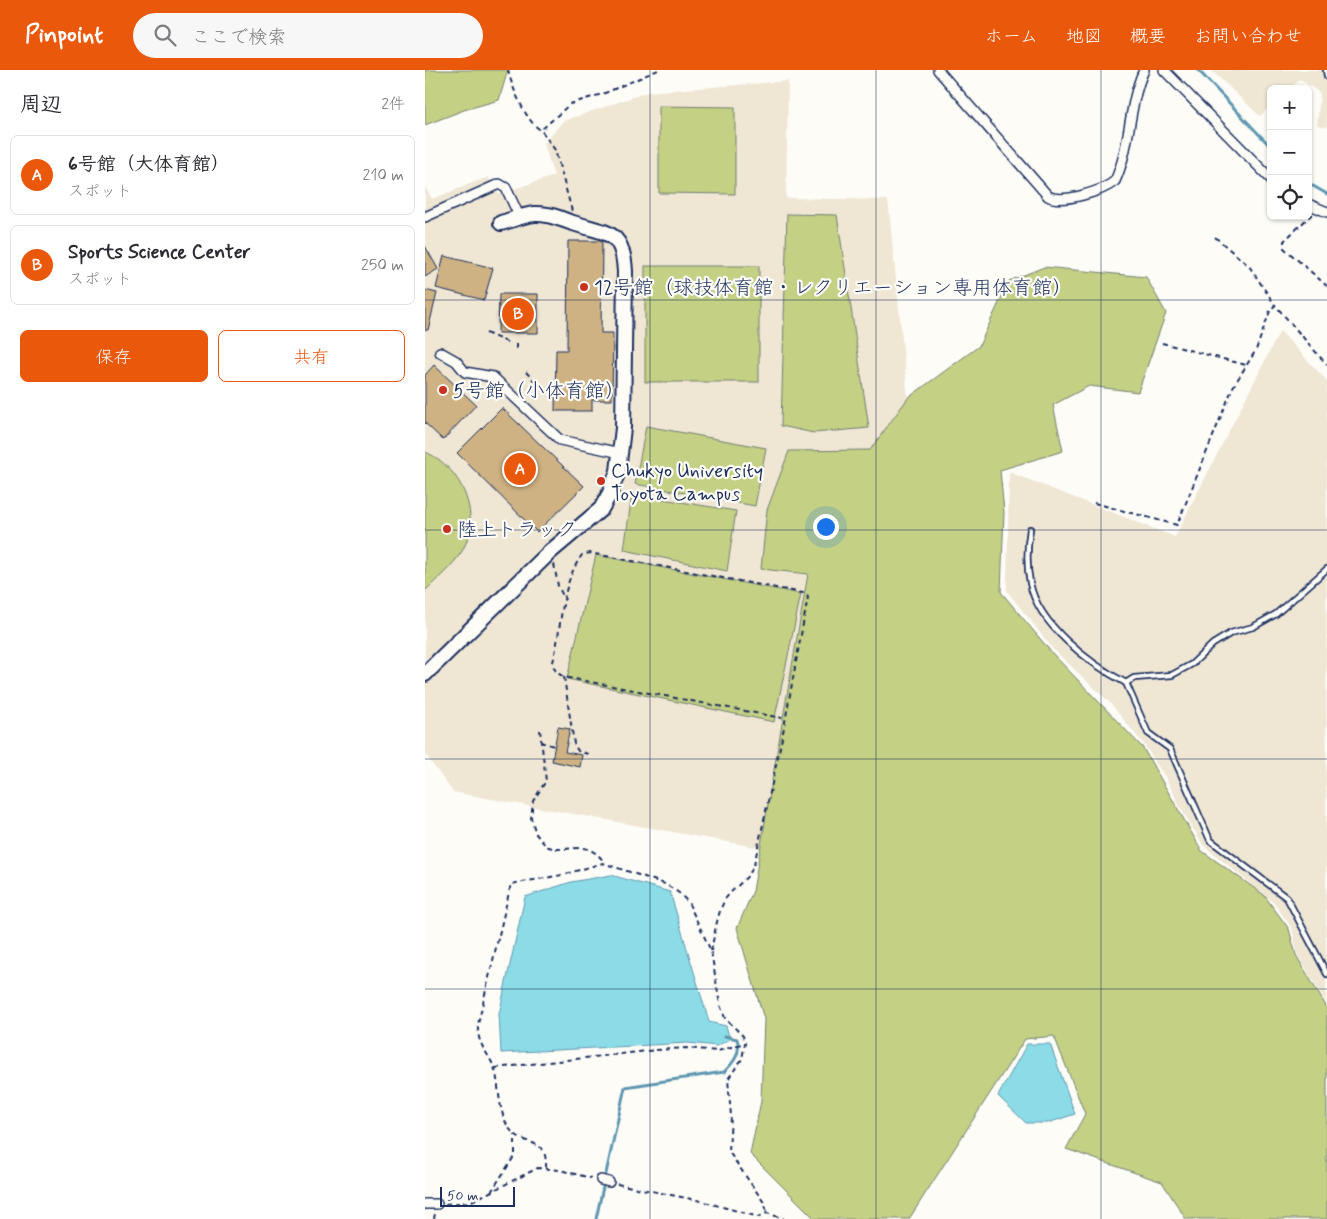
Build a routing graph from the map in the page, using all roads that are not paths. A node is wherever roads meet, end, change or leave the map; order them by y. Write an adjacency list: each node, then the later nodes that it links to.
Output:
1 (938, 70): 2 (street)
2 (1144, 70)
3 (1164, 70): 6 (street)
4 (1326, 70): 5 (lane)
5 (1327, 76)
6 (1267, 175)
7 (1312, 205): 8 (street)
8 (1327, 212)
9 (425, 217): 10 (street)
10 (520, 218): 11 (street); 13 (street)
11 (501, 223)
12 (440, 352): 13 (street)
13 (621, 453): 16 (street)
14 (1030, 529): 17 (lane)
15 (1327, 570): 17 (lane)
16 (425, 674)
17 (1126, 684): 18 (lane)
18 (1327, 974)
19 (425, 1204): 20 (street)
20 (437, 1204)

